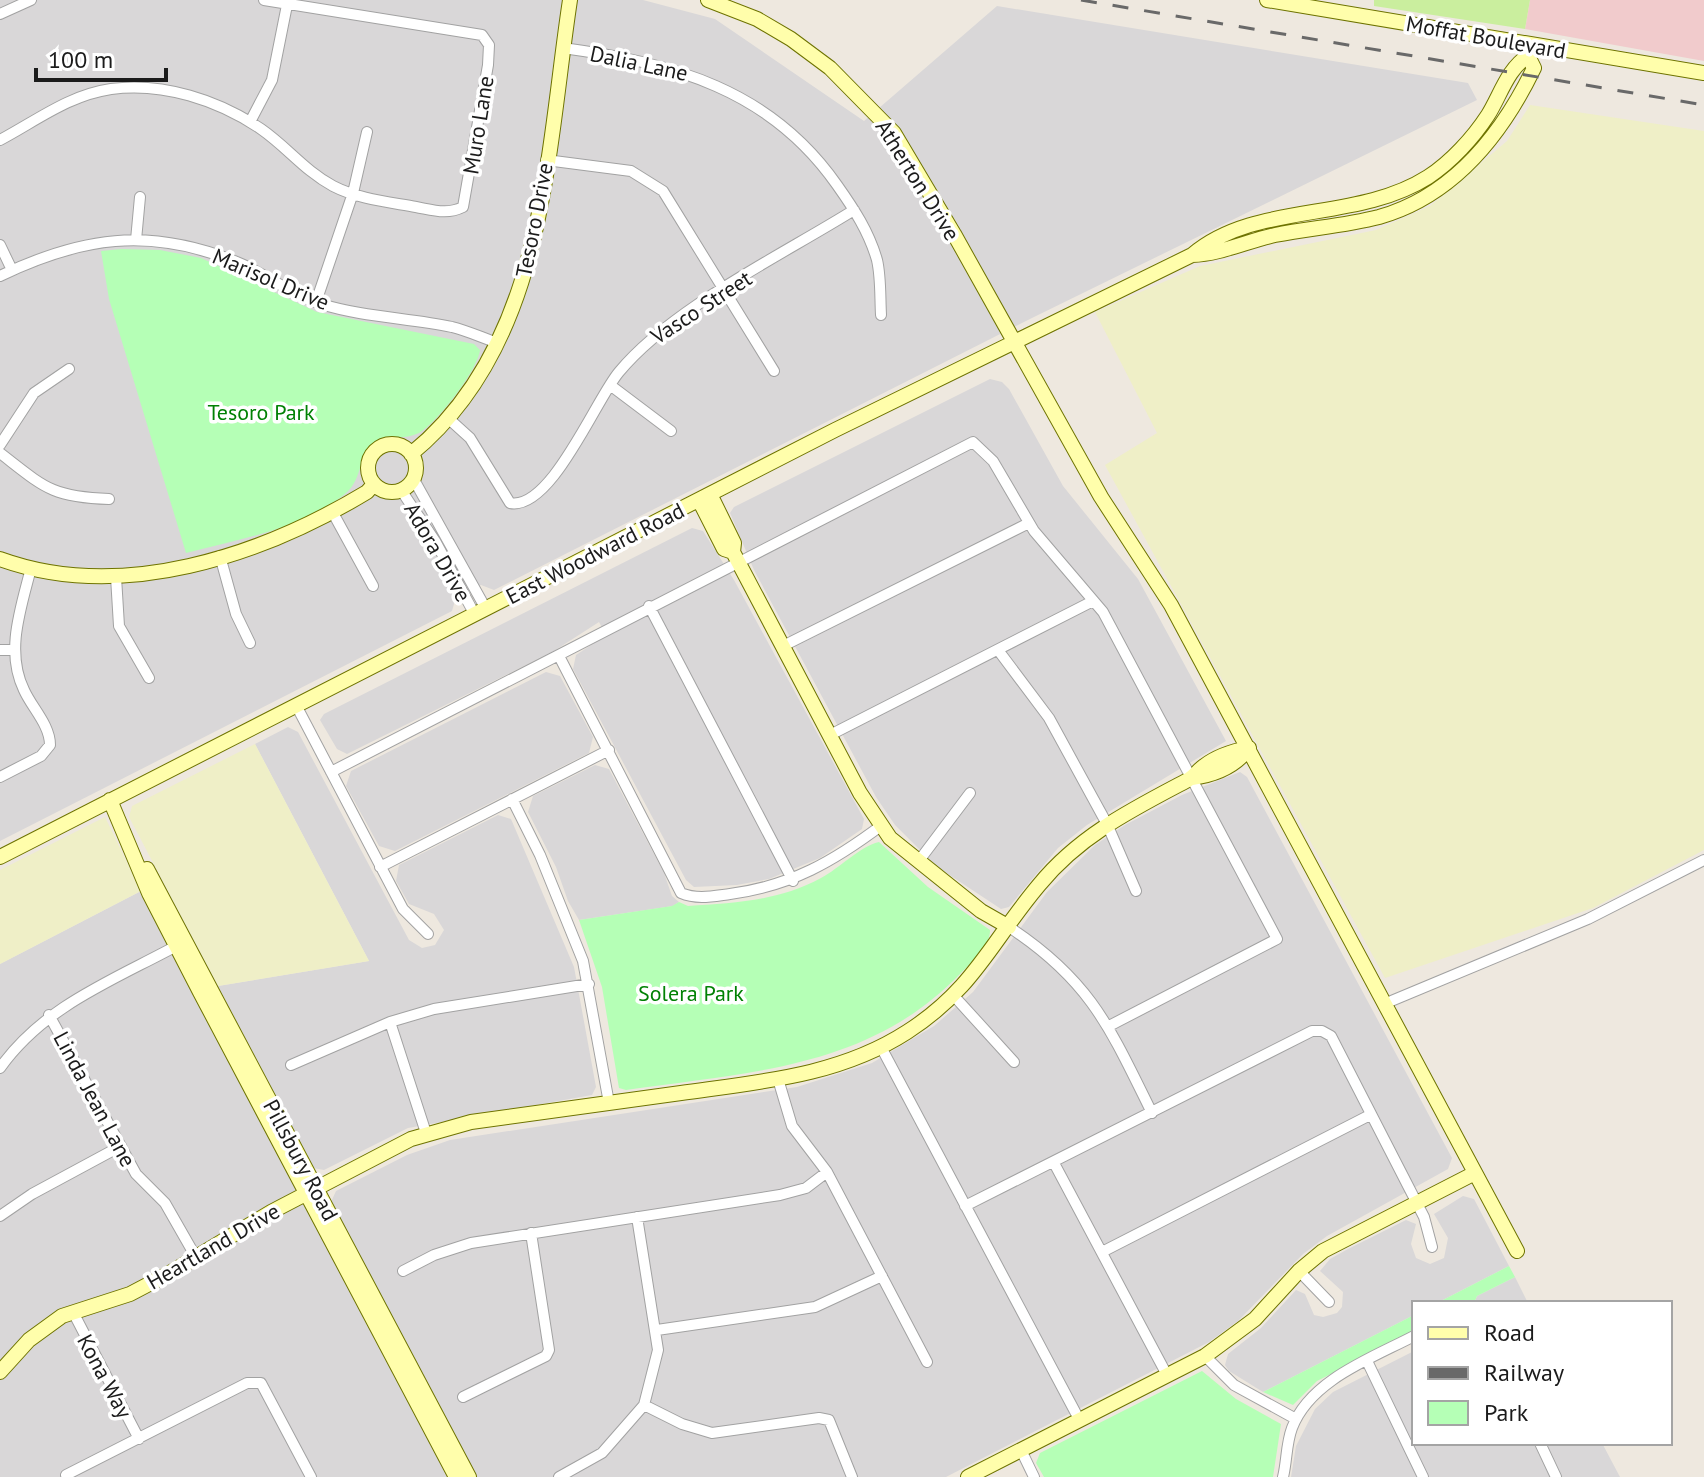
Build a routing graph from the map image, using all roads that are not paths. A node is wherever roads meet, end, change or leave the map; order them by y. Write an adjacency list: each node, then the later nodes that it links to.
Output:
1 (31, 0): 7 (street)
2 (264, 0): 6 (street)
3 (570, 0): 8 (street, Tesoro Drive)
4 (708, 0): 26 (street, Atherton Drive)
5 (1267, 0): 9 (street, Moffat Boulevard)
6 (287, 5): 11 (street); 15 (street, Muro Lane)
7 (0, 14)
8 (563, 48): 14 (street, Tesoro Drive); 17 (street, Dalia Lane)
9 (1529, 50): 10 (street, Moffat Boulevard); 26 (street, East Woodward Road)
10 (1704, 73)
11 (250, 122): 13 (street); 15 (street)
12 (367, 132): 15 (street)
13 (0, 140)
14 (546, 160): 22 (street); 25 (street, Tesoro Drive)
15 (353, 193): 23 (street)
16 (140, 197): 18 (street)
17 (854, 210): 22 (street, Vasco Street); 24 (street, Dalia Lane)
18 (136, 240): 20 (street, Marisol Drive); 23 (street, Marisol Drive)
19 (0, 245): 20 (street)
20 (12, 270): 21 (street, Marisol Drive)
21 (0, 276)
22 (726, 289): 28 (street); 29 (street, Vasco Street)
23 (316, 302): 25 (street, Marisol Drive)
24 (881, 315)
25 (498, 343): 30 (street, Tesoro Drive)
26 (1012, 343): 38 (street, East Woodward Road); 60 (street, Atherton Drive)
27 (69, 369): 32 (street)
28 (774, 371)
29 (610, 385): 30 (street, Vasco Street); 31 (street)
30 (449, 419): 34 (street, Tesoro Drive)
31 (671, 431)
32 (0, 445)
33 (0, 453): 39 (street)
34 (411, 454): 35 (street); 36 (street)
35 (413, 478): 37 (street); 50 (street, Adora Drive)
36 (374, 484): 37 (street); 40 (street)
37 (401, 490): 50 (street, Adora Drive)
38 (704, 497): 43 (street); 50 (street, East Woodward Road)
39 (109, 499)
40 (333, 513): 42 (street); 47 (street)
41 (1029, 523): 43 (street); 48 (street); 52 (street)
42 (220, 556): 46 (street); 51 (street)
43 (735, 556): 49 (street); 52 (street)
44 (0, 559): 45 (street)
45 (31, 568): 46 (street); 54 (street)
46 (116, 577): 57 (street)
47 (373, 586)
48 (1093, 601): 55 (street); 64 (street)
49 (649, 606): 56 (street); 74 (street)
50 (480, 612): 58 (street, East Woodward Road)
51 (250, 643)
52 (783, 646): 59 (street)
53 (0, 650): 54 (street)
54 (15, 650): 63 (street)
55 (998, 650): 59 (street); 68 (street)
56 (559, 656): 61 (street); 62 (street)
57 (149, 678)
58 (297, 707): 62 (street); 67 (street, East Woodward Road)
59 (830, 735): 69 (street)
60 (1249, 748): 64 (street, Heartland Drive); 81 (street, Atherton Drive)
61 (609, 750): 66 (street); 74 (street)
62 (331, 772): 73 (street)
63 (0, 777)
64 (1192, 778): 68 (street, Heartland Drive); 84 (street)
65 (970, 793): 72 (street)
66 (512, 799): 73 (street); 79 (street)
67 (110, 800): 70 (street, East Woodward Road); 78 (street, Pillsbury Road)
68 (1107, 824): 75 (street); 76 (street, Heartland Drive)
69 (882, 825): 72 (street); 74 (street)
70 (0, 857)
71 (1704, 860): 81 (street)
72 (918, 862): 76 (street)
73 (380, 867): 77 (street)
74 (793, 881)
75 (1136, 891)
76 (1009, 927): 80 (street, Heartland Drive); 84 (street)
77 (428, 934)
78 (181, 943): 82 (street); 98 (street, Pillsbury Road)
79 (589, 984): 83 (street); 90 (street)
80 (954, 996): 85 (street, Heartland Drive); 86 (street)
81 (1384, 1004): 97 (street, Atherton Drive)
82 (49, 1015): 88 (street); 94 (street, Linda Jean Lane)
83 (390, 1022): 87 (street); 93 (street)
84 (1109, 1026): 91 (street)
85 (881, 1047): 89 (street, Heartland Drive); 100 (street)
86 (1014, 1062)
87 (291, 1065)
88 (0, 1068)
89 (778, 1079): 90 (street, Heartland Drive); 96 (street)
90 (609, 1103): 93 (street, Heartland Drive)
91 (1152, 1113): 92 (street); 95 (street)
92 (1370, 1115): 99 (street); 106 (street)
93 (426, 1133): 98 (street, Heartland Drive)
94 (121, 1146): 101 (street); 107 (street, Linda Jean Lane)
95 (1054, 1163): 100 (street); 106 (street)
96 (827, 1172): 102 (street); 110 (street)
97 (1475, 1173): 99 (street); 105 (street, Atherton Drive)
98 (311, 1191): 107 (street, Heartland Drive); 129 (street, Pillsbury Road); 130 (street, Pillsbury Road)
99 (1416, 1203): 104 (street); 109 (street)
100 (965, 1206): 123 (street)
101 (0, 1216)
102 (637, 1217): 103 (street); 113 (street)
103 (531, 1233): 108 (street); 120 (street)
104 (1432, 1247)
105 (1517, 1251)
106 (1102, 1252): 119 (street)
107 (197, 1259): 112 (street, Heartland Drive)
108 (403, 1271)
109 (1299, 1271): 111 (street); 115 (street)
110 (882, 1276): 113 (street); 117 (street)
111 (1329, 1302)
112 (73, 1312): 118 (street, Heartland Drive); 124 (street, Kona Way)
113 (657, 1330): 121 (street)
114 (1412, 1337): 116 (street)
115 (1205, 1356): 119 (street); 122 (street)
116 (1367, 1361): 122 (street); 136 (street)
117 (927, 1362)
118 (0, 1372)
119 (1167, 1375): 123 (street)
120 (463, 1397)
121 (644, 1405): 131 (street); 132 (street)
122 (1296, 1419): 135 (street)
123 (1080, 1421): 126 (street)
124 (139, 1439): 127 (street); 128 (street)
125 (1541, 1445): 137 (street)
126 (1021, 1450): 133 (street); 134 (street)
127 (66, 1475)
128 (311, 1477)
129 (456, 1477)
130 (469, 1477)
131 (559, 1477)
132 (852, 1477)
133 (968, 1477)
134 (1034, 1477)
135 (1283, 1477)
136 (1423, 1477)
137 (1556, 1477)

